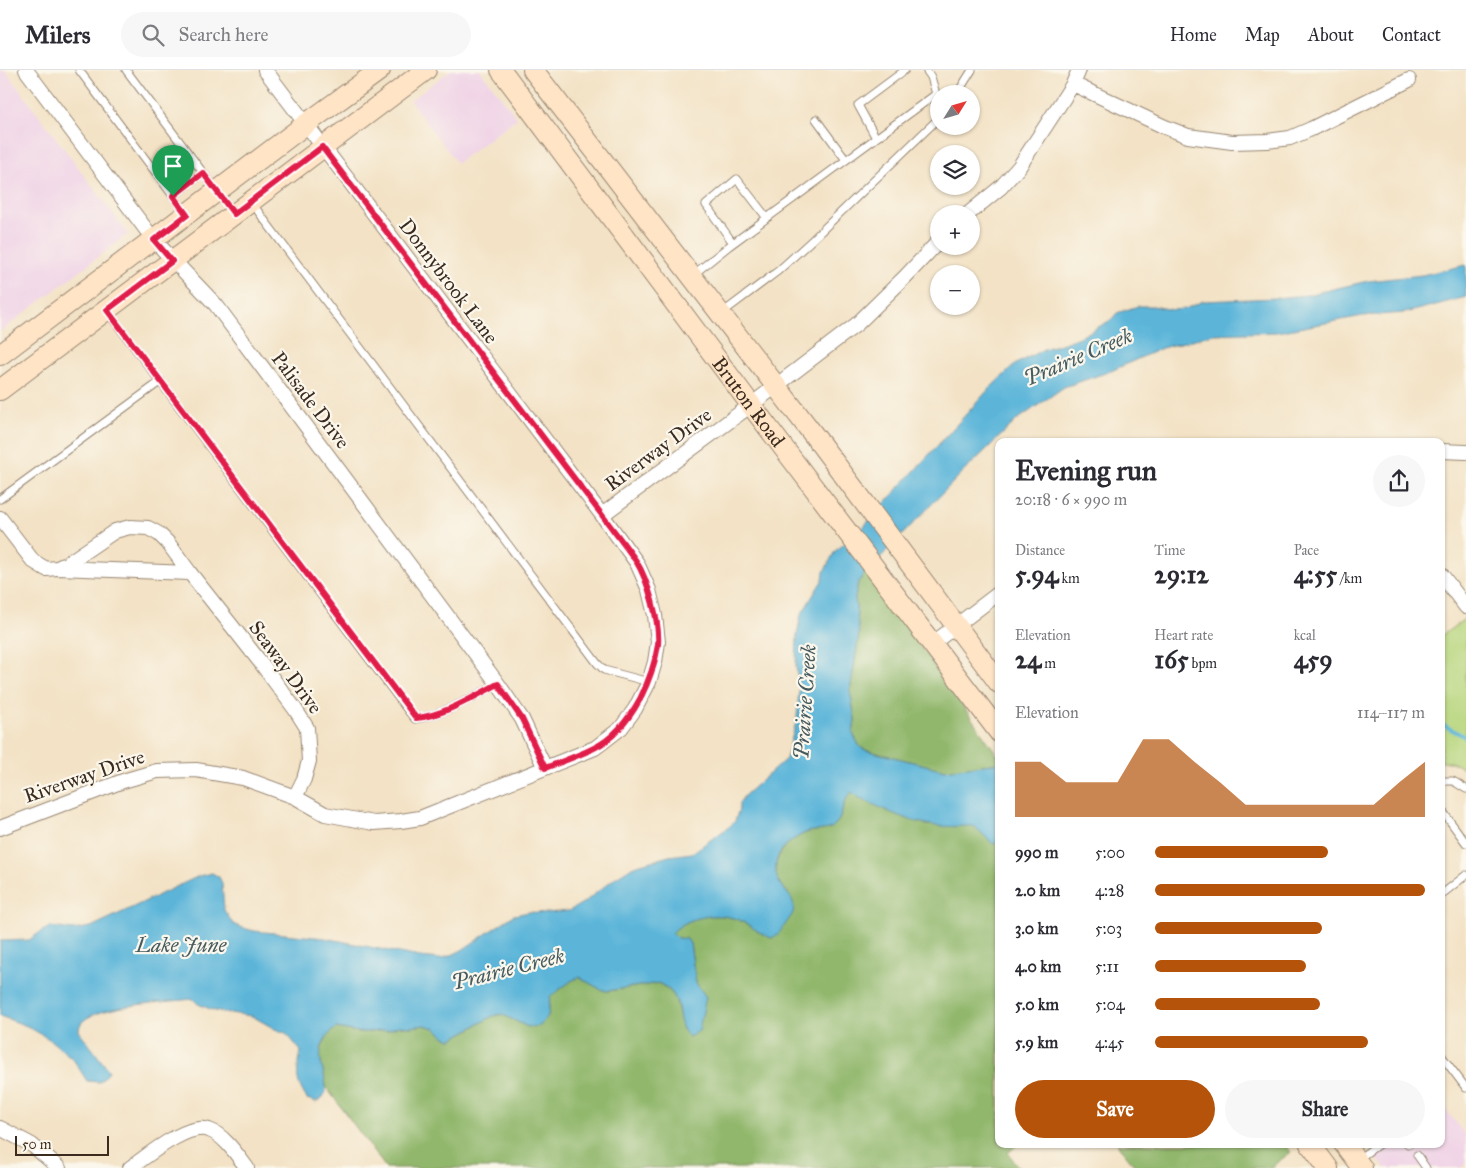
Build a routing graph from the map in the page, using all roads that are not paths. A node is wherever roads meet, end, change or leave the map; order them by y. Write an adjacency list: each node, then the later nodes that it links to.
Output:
1 (26, 70): 30 (street, Palisade Drive)
2 (79, 70): 24 (lane)
3 (126, 70): 22 (lane)
4 (265, 70): 17 (street, Donnybrook Lane)
5 (380, 70): 17 (main road)
6 (426, 70): 20 (main road)
7 (502, 70): 41 (main road, Bruton Road)
8 (905, 70): 19 (lane)
9 (926, 70): 19 (lane)
10 (972, 70): 15 (lane)
11 (1078, 70): 14 (street)
12 (538, 73): 34 (main road, Bruton Road)
13 (1409, 80): 14 (street)
14 (1073, 84): 26 (street)
15 (963, 85)
16 (816, 119): 21 (lane)
17 (306, 124): 20 (street, Donnybrook Lane); 23 (main road)
18 (930, 127): 36 (lane)
19 (876, 138): 21 (lane)
20 (322, 147): 25 (main road); 45 (street, Donnybrook Lane)
21 (846, 160): 29 (lane)
22 (203, 173): 23 (lane); 24 (lane)
23 (217, 192): 27 (main road); 28 (main road)
24 (173, 196): 28 (lane)
25 (251, 201): 27 (main road); 55 (lane)
26 (979, 205)
27 (234, 214): 33 (main road)
28 (187, 215): 30 (main road)
29 (767, 218): 31 (lane); 31 (lane)
30 (154, 240): 33 (street, Palisade Drive); 37 (main road)
31 (733, 243): 34 (lane)
32 (930, 251): 39 (street, Riverway Drive)
33 (172, 261): 35 (main road); 56 (street, Palisade Drive)
34 (691, 276): 36 (main road, Bruton Road)
35 (107, 310): 38 (lane); 40 (main road)
36 (721, 314): 39 (main road, Bruton Road)
37 (0, 354)
38 (161, 381): 44 (lane); 56 (lane)
39 (775, 386): 41 (street, Riverway Drive); 52 (main road, Bruton Road)
40 (0, 390)
41 (751, 405): 45 (street, Riverway Drive); 53 (main road, Bruton Road)
42 (1445, 451): 43 (street)
43 (1466, 452)
44 (0, 498)
45 (602, 515): 55 (street, Riverway Drive)
46 (0, 518): 47 (street)
47 (57, 568): 48 (street); 48 (street, Seaway Drive)
48 (190, 573): 61 (street, Seaway Drive)
49 (1445, 579): 51 (street)
50 (995, 596): 52 (street)
51 (1466, 607)
52 (956, 626): 53 (street); 54 (main road, Bruton Road)
53 (932, 644): 57 (main road, Bruton Road)
54 (995, 678)
55 (649, 682): 58 (street, Riverway Drive)
56 (498, 684): 58 (street, Palisade Drive)
57 (995, 727)
58 (545, 768): 61 (street, Riverway Drive)
59 (1445, 781): 60 (lane)
60 (1466, 789)
61 (295, 797): 63 (street, Riverway Drive)
62 (1445, 814): 64 (lane)
63 (2, 825)
64 (1466, 843)
65 (1466, 875): 66 (lane)
66 (1445, 892)
67 (1445, 1060): 68 (lane)
68 (1466, 1088)
69 (0, 1128): 75 (street)
70 (1313, 1148): 78 (main road)
71 (1347, 1148): 74 (main road)
72 (1375, 1148): 74 (lane)
73 (1416, 1154): 79 (lane)
74 (1359, 1164)
75 (59, 1168)
76 (130, 1168): 77 (street)
77 (247, 1168)
78 (1328, 1168)
79 (1425, 1168)

